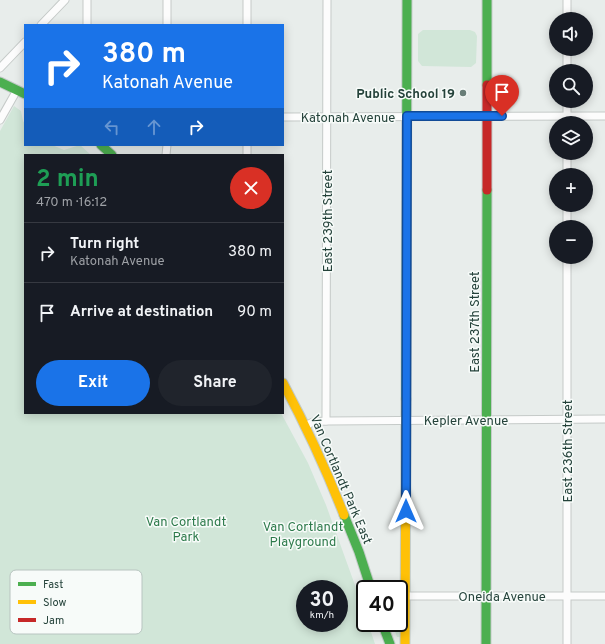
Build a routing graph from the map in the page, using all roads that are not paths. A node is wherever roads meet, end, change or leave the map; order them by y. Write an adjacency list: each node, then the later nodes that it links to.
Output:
1 (65, 0): 10 (street)
2 (87, 0): 11 (street)
3 (167, 0): 12 (street)
4 (247, 0): 13 (street)
5 (327, 0): 22 (street, East 239th Street)
6 (407, 0): 18 (street)
7 (487, 0): 19 (street, East 237th Street)
8 (566, 0): 9 (street)
9 (567, 12)
10 (42, 24)
11 (87, 24)
12 (167, 24)
13 (248, 24)
14 (24, 43): 15 (street)
15 (0, 68)
16 (0, 82): 17 (street)
17 (21, 92): 25 (street)
18 (407, 116): 19 (street, Katonah Avenue); 22 (street, Katonah Avenue); 32 (street)
19 (487, 116): 24 (street, Katonah Avenue); 33 (street, East 237th Street)
20 (605, 116): 23 (street, Katonah Avenue)
21 (284, 117): 22 (street, Katonah Avenue)
22 (327, 117): 34 (street, East 239th Street)
23 (593, 117)
24 (549, 119)
25 (0, 120)
26 (102, 146): 27 (street)
27 (111, 154)
28 (567, 264): 30 (street, East 236th Street)
29 (284, 384): 35 (street, Van Cortlandt Park East)
30 (567, 419): 31 (street, Kepler Avenue); 33 (street, Kepler Avenue); 40 (street, East 236th Street)
31 (605, 419)
32 (406, 420): 33 (street, Kepler Avenue); 34 (street, Kepler Avenue); 37 (street)
33 (487, 420): 39 (street, East 237th Street)
34 (326, 421): 35 (street)
35 (305, 426): 36 (street, Van Cortlandt Park East)
36 (369, 580)
37 (402, 580)
38 (408, 596): 39 (street, Oneida Avenue)
39 (486, 596): 40 (street, Oneida Avenue); 46 (street, East 237th Street)
40 (567, 596): 41 (street, Oneida Avenue); 47 (street, East 236th Street)
41 (605, 596)
42 (385, 632): 44 (street)
43 (404, 632): 45 (street)
44 (390, 644)
45 (405, 644)
46 (486, 644)
47 (567, 644)

